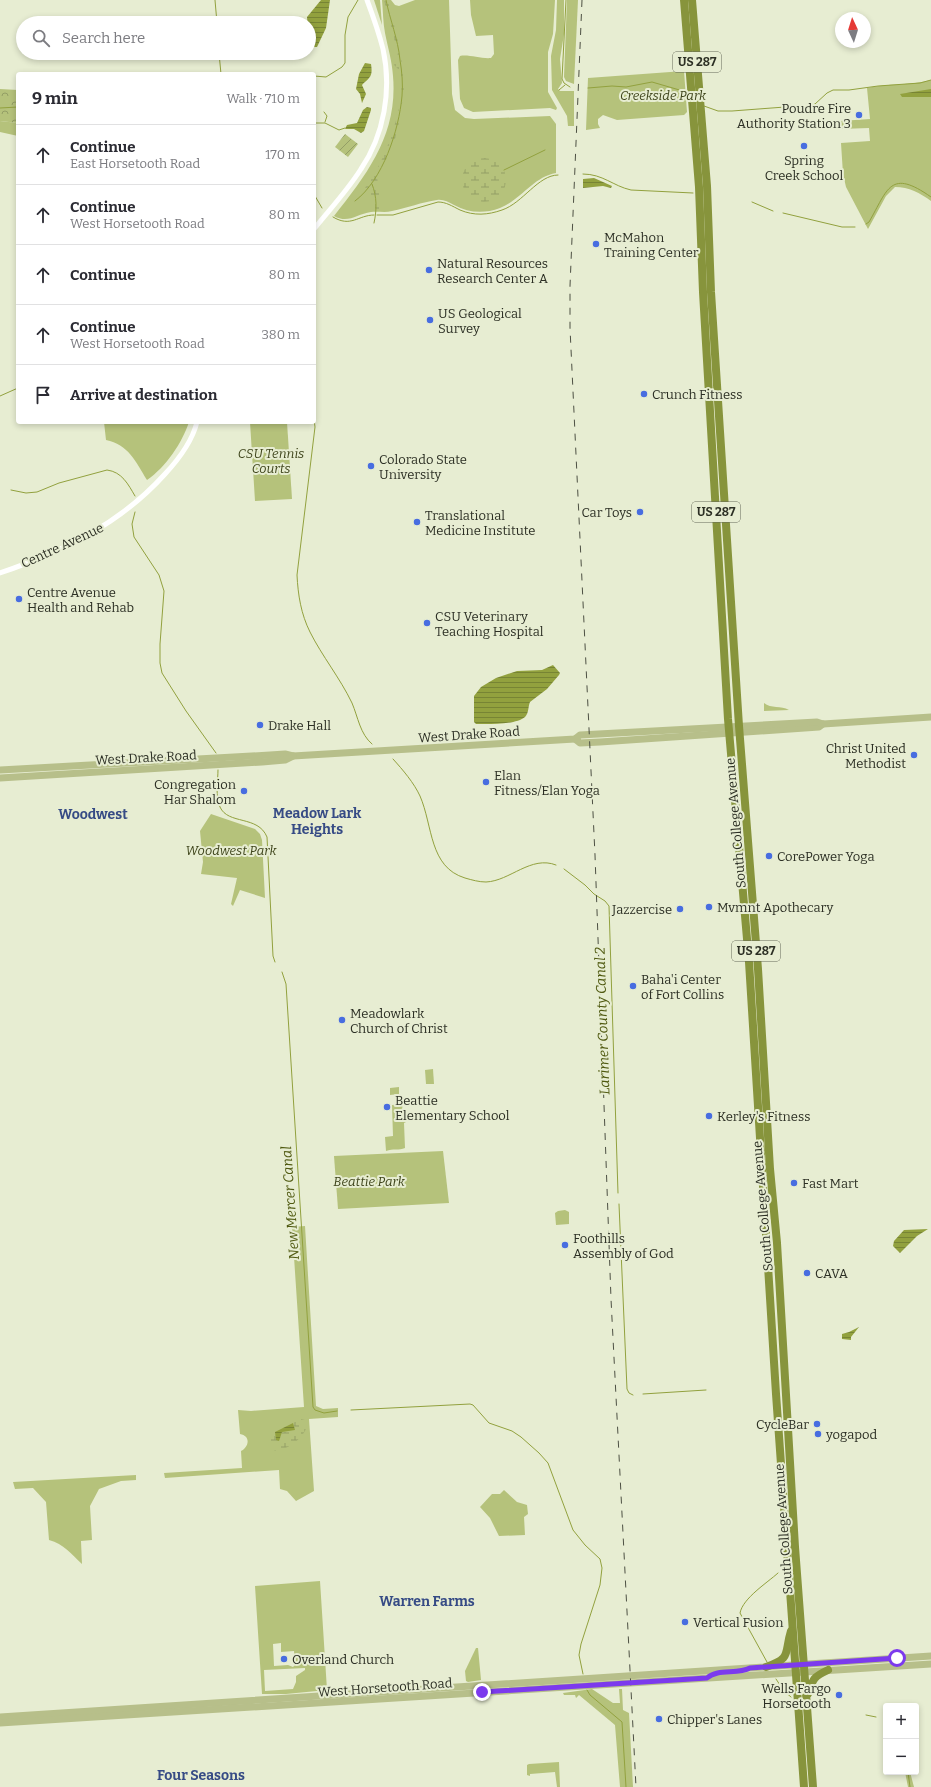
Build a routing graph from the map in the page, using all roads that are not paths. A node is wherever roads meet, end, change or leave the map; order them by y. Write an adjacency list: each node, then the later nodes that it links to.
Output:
1 (367, 0): 6 (street)
2 (684, 0): 4 (highway, South College Avenue / US 287)
3 (692, 0): 4 (highway, South College Avenue / US 287)
4 (695, 98): 5 (highway, South College Avenue / US 287)
5 (696, 110): 8 (highway, South College Avenue / US 287); 9 (highway, South College Avenue / US 287)
6 (316, 226)
7 (195, 424): 10 (street, Centre Avenue)
8 (715, 487): 9 (highway); 13 (highway, South College Avenue / US 287)
9 (724, 502): 12 (highway, South College Avenue / US 287)
10 (0, 573)
11 (931, 717): 12 (main road)
12 (739, 729): 13 (main road); 22 (highway, South College Avenue / US 287)
13 (729, 730): 14 (main road, West Drake Road); 14 (main road, West Drake Road); 21 (highway, South College Avenue / US 287)
14 (662, 734): 15 (main road, West Drake Road); 15 (main road, West Drake Road)
15 (575, 739): 16 (main road, West Drake Road)
16 (293, 756): 17 (main road, West Drake Road); 18 (main road, West Drake Road)
17 (239, 757): 18 (main road); 19 (main road, West Drake Road)
18 (226, 764): 20 (main road, West Drake Road)
19 (0, 770)
20 (0, 778)
21 (736, 805): 22 (highway); 23 (highway, South College Avenue / US 287)
22 (748, 832): 24 (highway, South College Avenue / US 287)
23 (739, 837): 24 (highway); 25 (highway, South College Avenue / US 287)
24 (750, 866): 29 (highway, South College Avenue / US 287)
25 (793, 1627): 28 (highway); 30 (highway, South College Avenue / US 287)
26 (931, 1656): 29 (main road)
27 (931, 1664): 31 (main road)
28 (766, 1667): 30 (main road, West Horsetooth Road); 32 (main road, West Horsetooth Road)
29 (804, 1668): 30 (main road); 31 (main road); 33 (highway, South College Avenue / US 287)
30 (796, 1669): 32 (main road, West Horsetooth Road); 36 (highway, South College Avenue / US 287)
31 (828, 1670): 33 (highway)
32 (706, 1675): 34 (main road, West Horsetooth Road); 35 (main road, West Horsetooth Road)
33 (807, 1699): 37 (highway, South College Avenue / US 287)
34 (0, 1717)
35 (0, 1724)
36 (802, 1748): 37 (highway); 38 (highway, South College Avenue / US 287)
37 (812, 1778): 39 (highway, South College Avenue / US 287)
38 (804, 1787)
39 (813, 1787)

